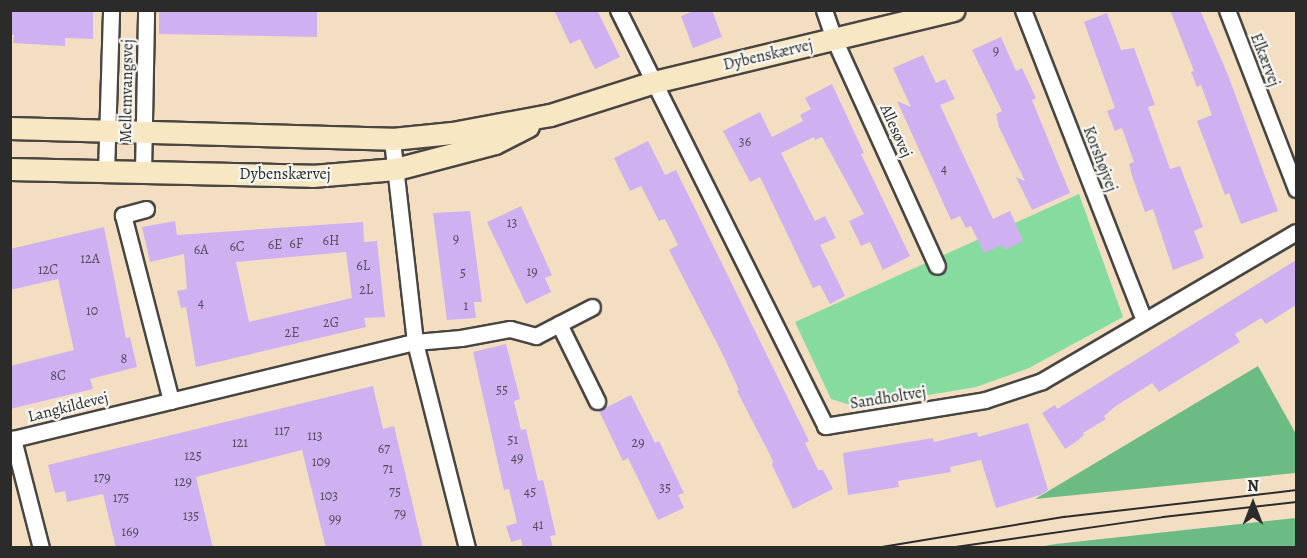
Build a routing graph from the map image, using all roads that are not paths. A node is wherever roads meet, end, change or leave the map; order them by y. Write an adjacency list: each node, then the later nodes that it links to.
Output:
1 (111, 10): 12 (street, Mellemvangsvej)
2 (146, 10): 13 (street, Mellemvangsvej)
3 (618, 10): 9 (street)
4 (824, 10): 8 (street, Allesøvej)
5 (953, 10): 8 (street, Dybenskærvej)
6 (1023, 10): 24 (street, Korshøjvej)
7 (1227, 10): 19 (street, Elkærvej)
8 (834, 39): 9 (street, Dybenskærvej); 22 (street, Allesøvej)
9 (654, 82): 10 (street, Dybenskærvej); 24 (street, Sandholtvej)
10 (550, 115): 14 (street, Dybenskærvej); 16 (street, Dybenskærvej)
11 (10, 128): 12 (street, Dybenskærvej)
12 (108, 132): 13 (street, Dybenskærvej); 17 (street, Mellemvangsvej)
13 (145, 133): 14 (street, Dybenskærvej); 18 (street, Mellemvangsvej)
14 (392, 138): 16 (street)
15 (10, 169): 17 (street, Dybenskærvej)
16 (396, 169): 18 (street, Dybenskærvej); 26 (street)
17 (106, 171): 18 (street, Dybenskærvej)
18 (143, 172)
19 (1296, 189)
20 (146, 209): 27 (street)
21 (1296, 232): 24 (street, Sandholtvej)
22 (937, 266)
23 (592, 307): 25 (street, Langkildevej)
24 (1144, 320)
25 (559, 324): 26 (street, Langkildevej); 28 (street)
26 (415, 342): 27 (street, Langkildevej); 30 (street)
27 (171, 401): 29 (street, Langkildevej)
28 (597, 401)
29 (41, 548)
30 (467, 548)

